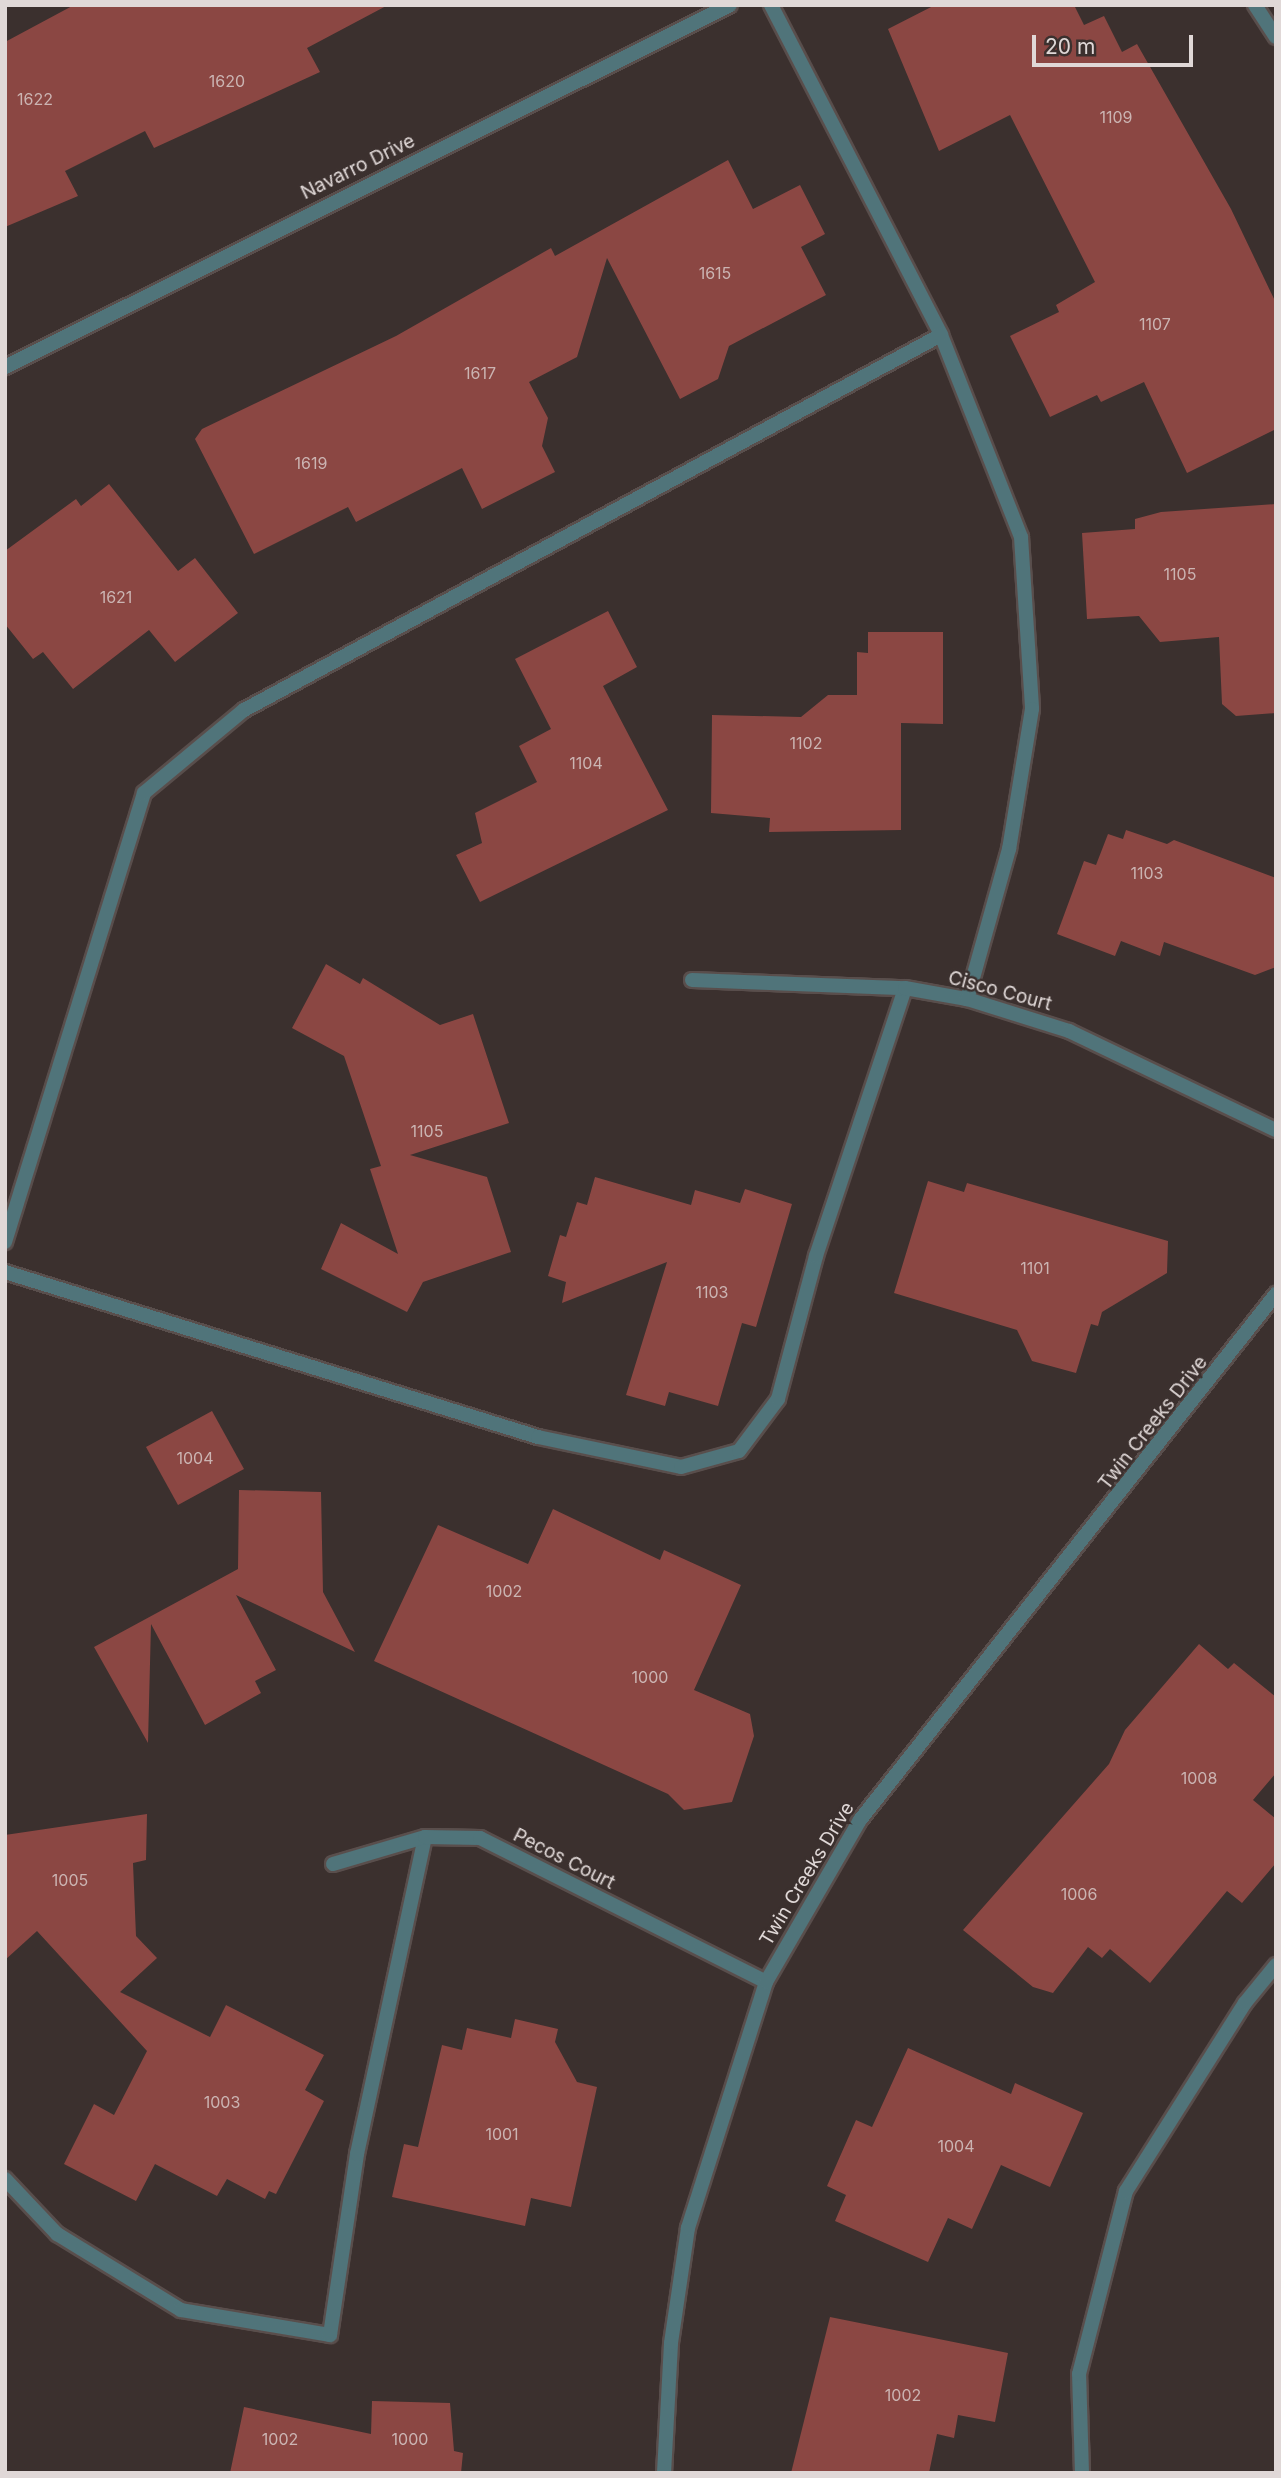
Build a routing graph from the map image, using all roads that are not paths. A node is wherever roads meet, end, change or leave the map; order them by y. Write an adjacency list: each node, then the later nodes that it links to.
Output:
1 (730, 5): 6 (street, Navarro Drive)
2 (771, 5): 5 (street)
3 (1255, 5): 4 (street)
4 (1276, 37)
5 (942, 335): 9 (street); 11 (street)
6 (5, 367)
7 (692, 980): 8 (street, Cisco Court)
8 (905, 988): 9 (street, Cisco Court); 12 (street)
9 (967, 999): 10 (street, Cisco Court)
10 (1276, 1130)
11 (5, 1242)
12 (5, 1272)
13 (1276, 1294): 17 (street, Twin Creeks Drive)
14 (425, 1837): 15 (street, Pecos Court); 17 (street, Pecos Court); 18 (street)
15 (334, 1864)
16 (1276, 1965): 20 (street)
17 (766, 1982): 19 (street, Twin Creeks Drive)
18 (5, 2179)
19 (664, 2473)
20 (1082, 2473)

